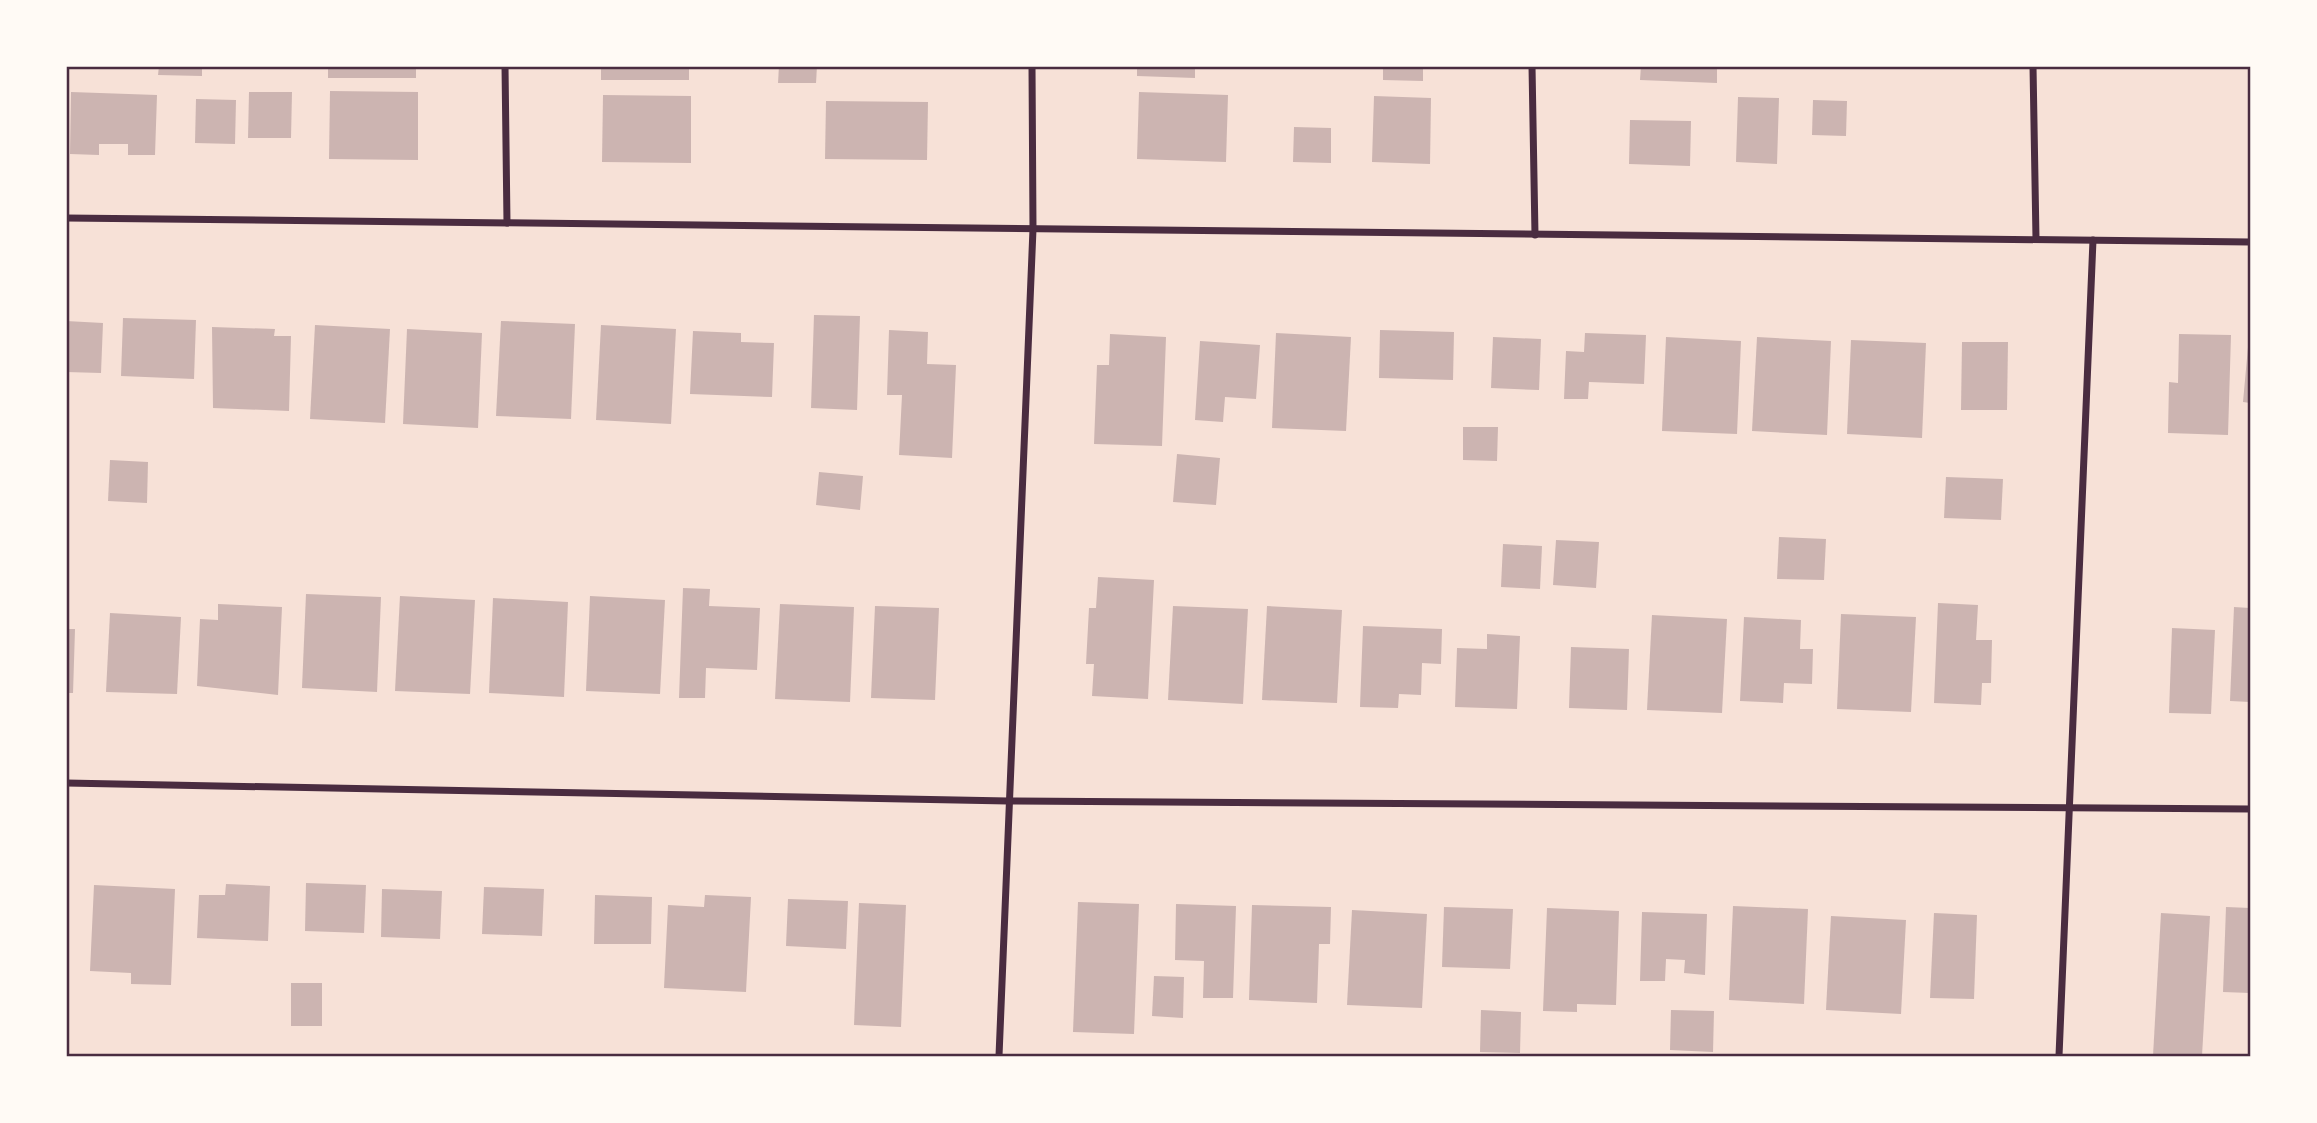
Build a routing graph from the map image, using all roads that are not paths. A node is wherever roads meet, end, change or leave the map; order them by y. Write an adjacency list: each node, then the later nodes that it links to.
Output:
1 (505, 66): 6 (street)
2 (1031, 66): 7 (street)
3 (1532, 66): 8 (street)
4 (2033, 66): 9 (street)
5 (66, 218): 6 (street)
6 (507, 223): 7 (street)
7 (1033, 229): 8 (street); 13 (street)
8 (1535, 234): 9 (street)
9 (2036, 239): 10 (street)
10 (2093, 240): 11 (street); 14 (street)
11 (2250, 242)
12 (66, 783): 13 (street)
13 (1008, 801): 14 (street); 16 (street)
14 (2069, 807): 15 (street); 17 (street)
15 (2250, 809)
16 (999, 1056)
17 (2059, 1056)

